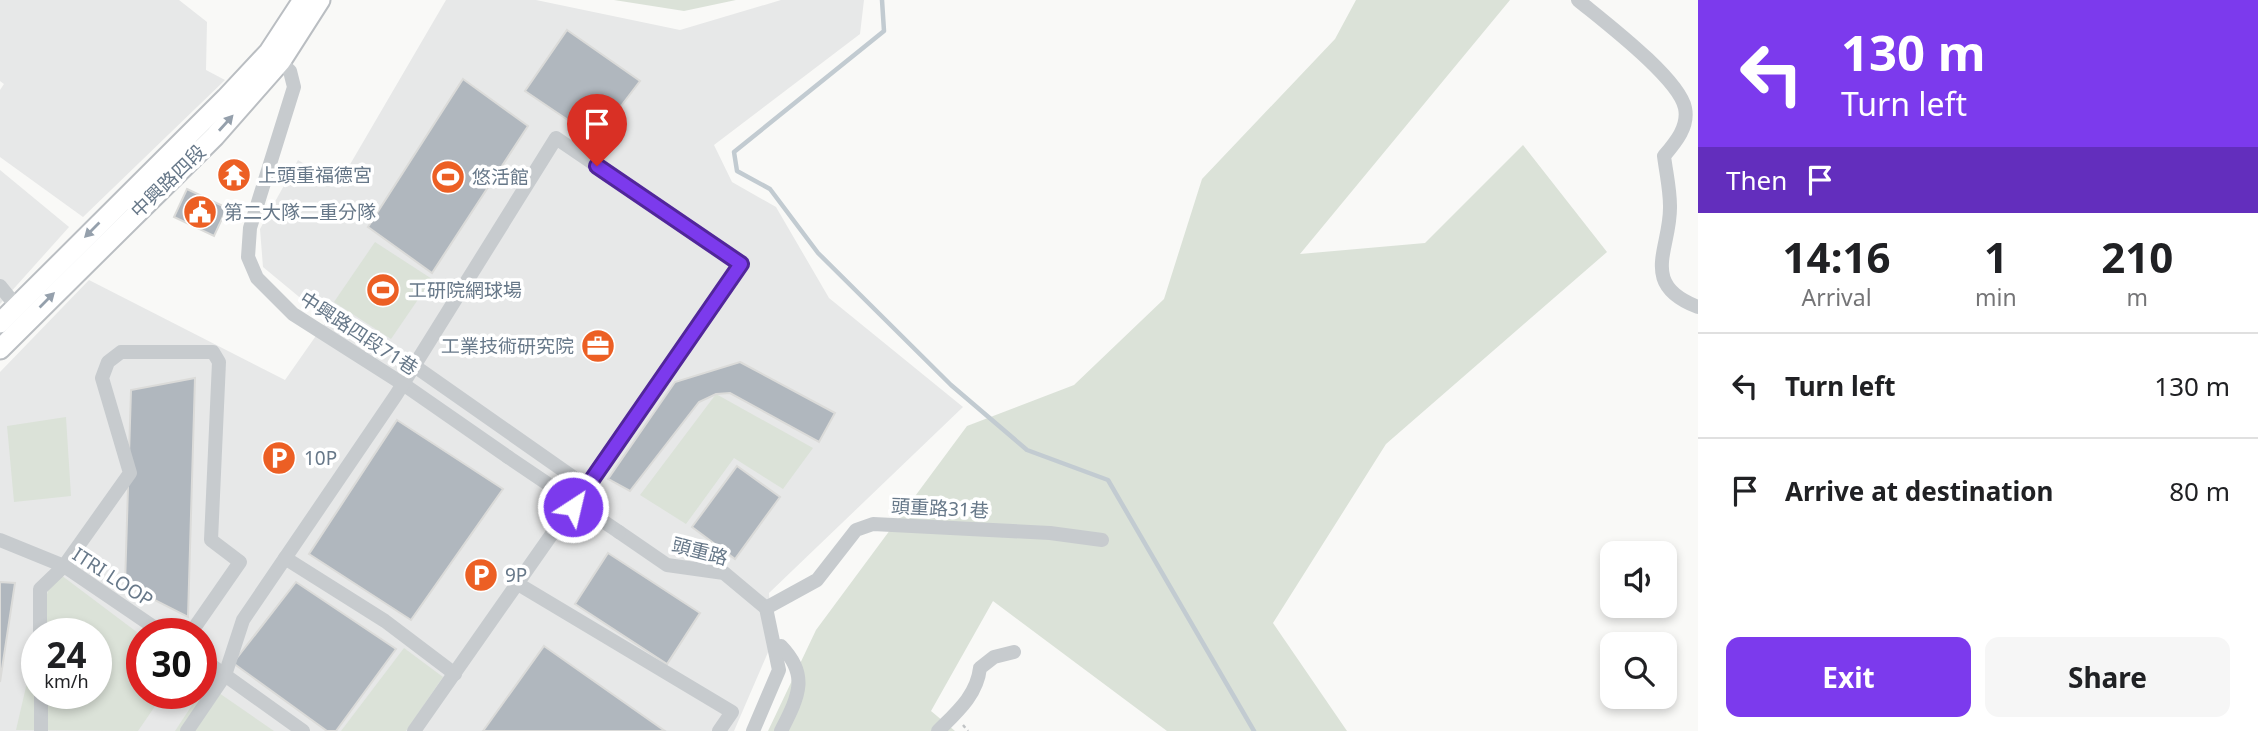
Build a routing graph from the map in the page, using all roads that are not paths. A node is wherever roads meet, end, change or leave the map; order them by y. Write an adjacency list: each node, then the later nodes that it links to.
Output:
1 (303, 0): 4 (main road, 中興路四段)
2 (320, 0): 4 (main road, 中興路四段)
3 (1578, 0): 6 (street)
4 (275, 56): 7 (main road, 中興路四段); 11 (street, 中興路四段71巷)
5 (0, 286): 7 (street)
6 (1698, 307)
7 (22, 313): 8 (main road, 中興路四段); 9 (main road, 中興路四段)
8 (0, 323)
9 (0, 349)
10 (413, 365): 11 (street); 12 (street); 12 (street)
11 (403, 384): 13 (street, 中興路四段71巷, bridge); 16 (street)
12 (587, 487): 18 (street)
13 (619, 532): 19 (street, 頭重路)
14 (0, 540): 17 (street, ITRI LOOP)
15 (1102, 540): 19 (street, 頭重路31巷)
16 (285, 558): 26 (street); 27 (street)
17 (64, 566): 20 (street); 21 (street, ITRI LOOP); 22 (street)
18 (518, 584): 26 (street); 33 (street)
19 (766, 608): 34 (street)
20 (40, 618)
21 (140, 618)
22 (201, 618)
23 (781, 646): 35 (street)
24 (1014, 652): 36 (street)
25 (217, 669): 27 (street)
26 (455, 674): 32 (street)
27 (225, 675): 30 (street); 31 (street)
28 (41, 709): 29 (street)
29 (41, 731)
30 (187, 731)
31 (303, 731)
32 (414, 731)
33 (719, 731)
34 (753, 731)
35 (781, 731)
36 (938, 731)

